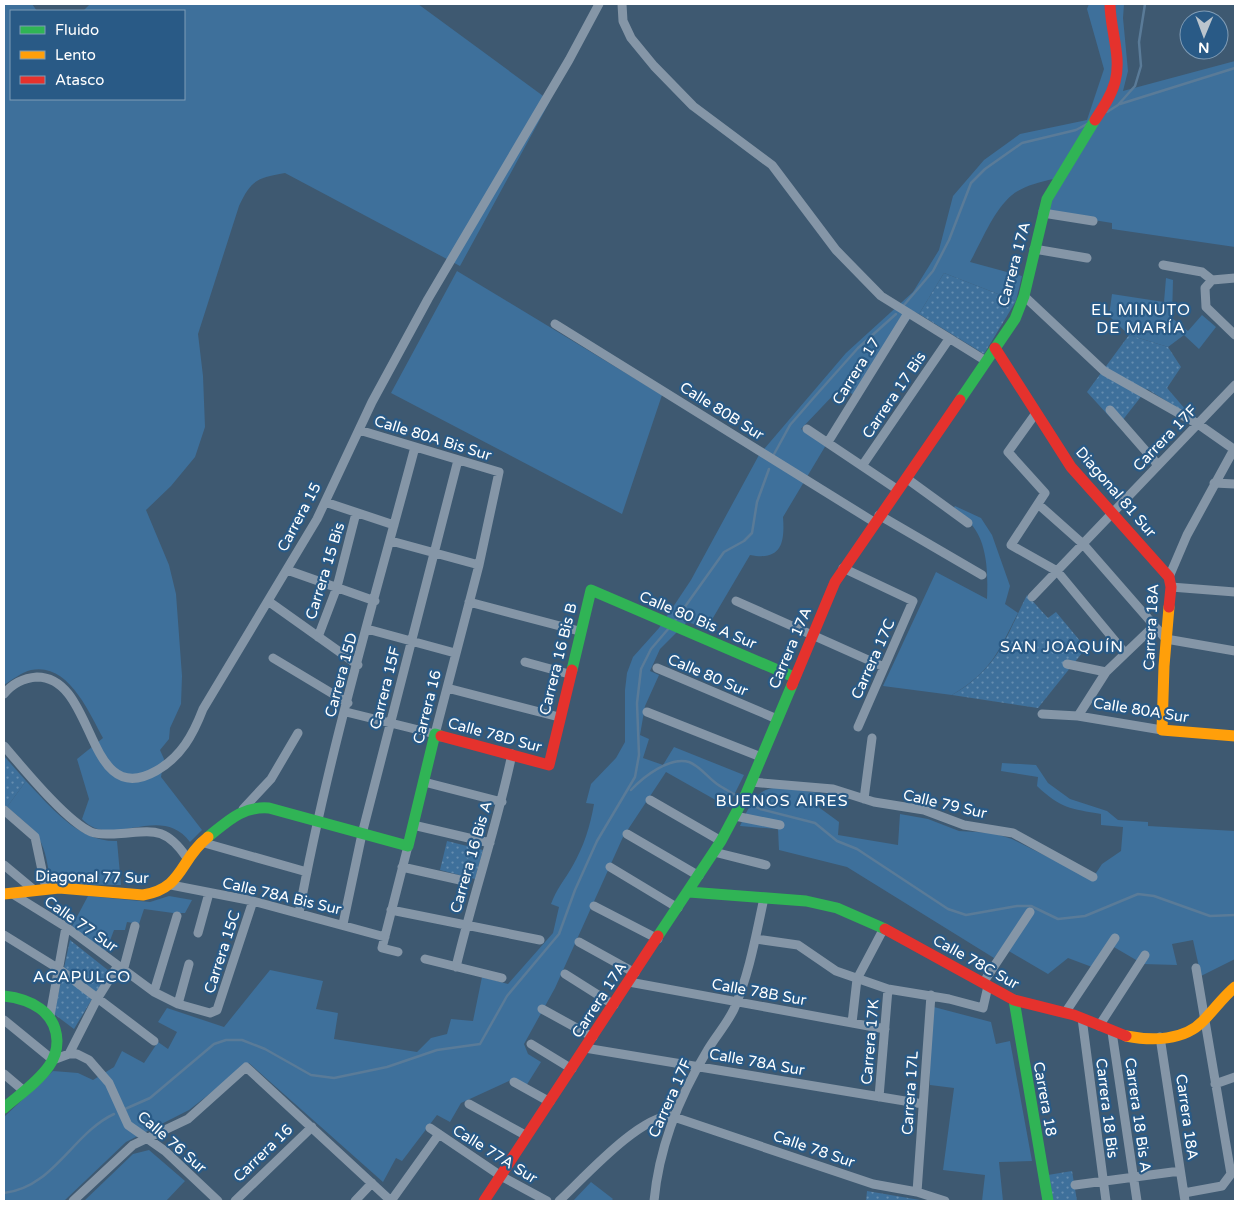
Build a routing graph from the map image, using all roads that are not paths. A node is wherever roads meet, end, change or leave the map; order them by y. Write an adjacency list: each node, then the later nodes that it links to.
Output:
1 (598, 4): 23 (street, Carrera 15)
2 (622, 4): 12 (street)
3 (1110, 4): 4 (street, Carrera 17A)
4 (1043, 213): 5 (street); 6 (street, Carrera 17A)
5 (1093, 221)
6 (1034, 249): 7 (street); 11 (street, Carrera 17A)
7 (1087, 258)
8 (1163, 265): 10 (street)
9 (1235, 278): 10 (street)
10 (1212, 280): 14 (street)
11 (1024, 296): 16 (street, Carrera 17A); 21 (street)
12 (908, 313): 15 (street); 24 (street, Carrera 17)
13 (555, 324): 39 (street, Calle 80B Sur)
14 (1235, 335)
15 (949, 339): 17 (street); 29 (street, Carrera 17 Bis)
16 (995, 348): 17 (street, Carrera 17A); 20 (street, Diagonal 81 Sur)
17 (986, 361): 31 (street, Carrera 17A)
18 (1235, 385): 21 (street, Carrera 17F)
19 (1110, 410): 28 (street)
20 (1036, 413): 36 (street); 38 (street, Diagonal 81 Sur)
21 (1198, 424): 26 (street); 28 (street, Carrera 17F)
22 (807, 429): 24 (street)
23 (359, 430): 25 (street, Calle 80A Bis Sur); 35 (street, Carrera 15)
24 (828, 442): 29 (street)
25 (415, 447): 27 (street, Calle 80A Bis Sur); 41 (street, Carrera 15D)
26 (1234, 451): 32 (street, Carrera 18A)
27 (458, 460): 30 (street, Calle 80A Bis Sur); 44 (street, Carrera 15F)
28 (1158, 465): 38 (street, Carrera 17F)
29 (862, 466): 34 (street)
30 (499, 472): 45 (street, Carrera 16)
31 (906, 478): 34 (street, Carrera 17A); 40 (street)
32 (1214, 483): 33 (street); 50 (street, Carrera 18A)
33 (1235, 484)
34 (898, 490): 39 (street, Carrera 17A)
35 (325, 502): 37 (street); 47 (street, Carrera 15)
36 (1038, 504): 43 (street); 48 (street)
37 (356, 512): 41 (street); 51 (street, Carrera 15 Bis)
38 (1113, 512): 43 (street, Carrera 17F); 50 (street, Diagonal 81 Sur)
39 (877, 519): 46 (street, Carrera 17A); 49 (street, Calle 80B Sur)
40 (968, 524)
41 (394, 525): 42 (street, Carrera 15D)
42 (391, 541): 44 (street); 57 (street, Carrera 15D)
43 (1083, 544): 48 (street, Carrera 17F); 59 (street)
44 (434, 553): 45 (street); 65 (street, Carrera 15F)
45 (480, 565): 58 (street, Carrera 16)
46 (843, 568): 62 (street, Carrera 17A); 74 (street, Carrera 17C)
47 (286, 570): 51 (street); 55 (street, Carrera 15)
48 (1056, 571): 54 (street, Carrera 17F); 68 (street)
49 (982, 575)
50 (1170, 582): 53 (street); 64 (street, Carrera 18A)
51 (337, 586): 57 (street); 63 (street, Carrera 15 Bis)
52 (591, 590): 61 (street, Carrera 16 Bis B); 77 (street, Calle 80 Bis A Sur)
53 (1235, 592)
54 (1032, 597)
55 (268, 601): 63 (street); 79 (street, Carrera 15)
56 (736, 601): 62 (street)
57 (375, 602): 60 (street, Carrera 15D)
58 (469, 602): 61 (street); 67 (street, Carrera 16)
59 (1154, 626): 64 (street); 68 (street)
60 (367, 629): 65 (street); 72 (street, Carrera 15D)
61 (579, 631): 76 (street, Carrera 16 Bis B)
62 (812, 635): 74 (street); 77 (street, Carrera 17A)
63 (318, 637): 72 (street)
64 (1166, 639): 66 (street); 88 (street, Carrera 18A)
65 (411, 641): 67 (street); 86 (street, Carrera 15F)
66 (1235, 651)
67 (455, 653): 78 (street, Carrera 16)
68 (1125, 653): 75 (street)
69 (274, 658): 80 (street, Calle 78D Sur)
70 (525, 662): 76 (street)
71 (1067, 664): 75 (street)
72 (358, 665): 80 (street, Carrera 15D)
73 (657, 668): 85 (street, Calle 80 Sur)
74 (884, 668): 87 (street, Carrera 17C)
75 (1106, 672): 83 (street)
76 (569, 674): 84 (street, Carrera 16 Bis B)
77 (794, 677): 85 (street, Carrera 17A)
78 (447, 688): 84 (street); 90 (street, Carrera 16)
79 (4, 694)
80 (347, 707): 86 (street, Calle 78D Sur); 105 (street, Carrera 15D)
81 (647, 712): 95 (street)
82 (1042, 714): 83 (street, Calle 80A Sur)
83 (1078, 716): 88 (street, Calle 80A Sur)
84 (559, 717): 96 (street, Carrera 16 Bis B)
85 (777, 719): 95 (street, Carrera 17A)
86 (391, 723): 90 (street, Calle 78D Sur); 108 (street, Carrera 15F)
87 (858, 727)
88 (1162, 730): 91 (street, Calle 80A Sur)
89 (298, 733): 103 (street)
90 (435, 734): 94 (street, Calle 78D Sur); 97 (street, Carrera 16)
91 (1235, 736)
92 (872, 738): 99 (street)
93 (4, 746): 115 (street)
94 (512, 754): 96 (street, Calle 78D Sur); 101 (street, Carrera 16 Bis A)
95 (761, 757): 98 (street, Carrera 17A)
96 (549, 765)
97 (424, 782): 101 (street); 106 (street, Carrera 16)
98 (751, 782): 99 (street, Calle 79 Sur); 104 (street, Carrera 17A)
99 (864, 799): 122 (street, Calle 79 Sur)
100 (650, 800): 110 (street)
101 (502, 802): 112 (street, Carrera 16 Bis A)
102 (4, 810): 125 (street)
103 (241, 811): 105 (street); 111 (street)
104 (738, 811): 107 (street); 110 (street, Carrera 17A)
105 (317, 821): 108 (street); 120 (street, Carrera 15D)
106 (413, 825): 112 (street); 113 (street, Carrera 16)
107 (780, 825)
108 (362, 834): 113 (street); 137 (street, Carrera 15F)
109 (627, 834): 121 (street)
110 (721, 841): 114 (street, Carrera 17A)
111 (201, 842): 115 (street); 120 (street)
112 (490, 843): 139 (street, Carrera 16 Bis A)
113 (408, 846): 118 (street, Carrera 16)
114 (714, 852): 116 (street); 121 (street, Carrera 17A)
115 (187, 858): 124 (street)
116 (766, 864)
117 (4, 865): 125 (street, Calle 77 Sur)
118 (402, 867): 123 (street); 133 (street, Carrera 16)
119 (610, 867): 132 (street)
120 (307, 872): 135 (street, Carrera 15D)
121 (699, 876): 126 (street, Carrera 17A)
122 (1094, 877)
123 (460, 880)
124 (171, 886): 125 (street, Diagonal 77 Sur); 128 (street, Calle 78A Bis Sur)
125 (40, 889): 127 (street, Diagonal 77 Sur)
126 (688, 892): 129 (street, Calle 78C Sur); 132 (street, Carrera 17A)
127 (7, 893): 140 (street, Calle 77 Sur)
128 (209, 893): 130 (street, Calle 78A Bis Sur); 142 (street)
129 (764, 898): 141 (street, Calle 78C Sur); 147 (street, Carrera 17F)
130 (253, 902): 135 (street, Calle 78A Bis Sur); 174 (street, Carrera 15C)
131 (594, 906): 145 (street)
132 (678, 908): 145 (street, Carrera 17A)
133 (391, 910): 139 (street); 144 (street, Carrera 16)
134 (1030, 912): 162 (street)
135 (299, 913): 137 (street, Calle 78A Bis Sur)
136 (177, 916): 165 (street)
137 (343, 924): 144 (street, Calle 78A Bis Sur)
138 (135, 926): 157 (street)
139 (466, 926): 148 (street); 154 (street, Carrera 16 Bis A)
140 (66, 927): 156 (street); 157 (street, Calle 77 Sur)
141 (884, 928): 161 (street); 162 (street, Calle 78C Sur)
142 (198, 933)
143 (4, 935): 156 (street)
144 (385, 936): 150 (street, Carrera 16)
145 (658, 938): 160 (street, Carrera 17A)
146 (1115, 938): 175 (street)
147 (756, 939): 161 (street); 170 (street, Carrera 17F)
148 (540, 940)
149 (580, 942): 160 (street, Calle 78B Sur)
150 (398, 952)
151 (1145, 956): 181 (street)
152 (425, 959): 154 (street)
153 (189, 964): 171 (street)
154 (456, 967): 159 (street)
155 (1196, 968): 179 (street)
156 (58, 969): 168 (street); 176 (street)
157 (120, 969): 165 (street, Calle 77 Sur); 168 (street)
158 (565, 974): 172 (street)
159 (502, 978)
160 (632, 978): 170 (street, Calle 78B Sur); 172 (street, Carrera 17A)
161 (857, 979): 164 (street); 180 (street)
162 (986, 984): 167 (street); 169 (street, Calle 78C Sur)
163 (1235, 987): 179 (street, Calle 78C Sur)
164 (888, 989): 167 (street); 182 (street, Carrera 17K)
165 (154, 992): 171 (street, Calle 77 Sur)
166 (5, 995): 176 (street)
167 (931, 995): 201 (street, Carrera 17L)
168 (96, 999): 186 (street); 189 (street)
169 (1014, 1000): 175 (street, Calle 78C Sur); 228 (street, Carrera 18)
170 (737, 1001): 180 (street, Calle 78B Sur); 191 (street, Carrera 17F)
171 (178, 1004): 174 (street, Calle 77 Sur)
172 (614, 1005): 184 (street, Carrera 17A)
173 (542, 1009): 184 (street)
174 (217, 1010)
175 (1065, 1013): 177 (street, Calle 78C Sur)
176 (50, 1016): 190 (street)
177 (1082, 1018): 181 (street, Calle 78C Sur); 213 (street, Carrera 18 Bis)
178 (4, 1020): 190 (street)
179 (1203, 1020): 185 (street, Calle 78C Sur); 196 (street)
180 (852, 1023): 182 (street, Calle 78B Sur)
181 (1099, 1026): 183 (street, Calle 78C Sur)
182 (885, 1029): 198 (street, Carrera 17K)
183 (1112, 1032): 185 (street, Calle 78C Sur); 212 (street, Carrera 18 Bis A)
184 (593, 1037): 188 (street, Carrera 17A)
185 (1160, 1038): 209 (street, Carrera 18A)
186 (154, 1041)
187 (531, 1044): 192 (street)
188 (585, 1048): 191 (street, Calle 78A Sur); 192 (street, Carrera 17A)
189 (69, 1054): 190 (street); 208 (street, Calle 76 Sur)
190 (53, 1060): 197 (street)
191 (699, 1066): 198 (street, Calle 78A Sur); 203 (street, Carrera 17F)
192 (572, 1069): 199 (street, Carrera 17A)
193 (4, 1074): 197 (street)
194 (1235, 1077): 196 (street)
195 (514, 1082): 199 (street)
196 (1214, 1084): 210 (street)
197 (24, 1091): 202 (street)
198 (879, 1097): 201 (street, Calle 78A Sur)
199 (550, 1102): 207 (street, Carrera 17A)
200 (469, 1104): 207 (street)
201 (923, 1104): 216 (street, Carrera 17L)
202 (4, 1108)
203 (675, 1116): 216 (street, Calle 78 Sur); 225 (street); 226 (street, Carrera 17F)
204 (312, 1127): 208 (street); 214 (street); 220 (street, Carrera 16)
205 (430, 1128): 206 (street, Calle 77A Sur)
206 (439, 1134): 211 (street, Calle 77A Sur); 222 (street)
207 (527, 1136): 211 (street, Carrera 17A)
208 (147, 1137): 218 (street); 219 (street, Calle 76 Sur)
209 (1180, 1171): 212 (street); 217 (street, Carrera 18A)
210 (1233, 1173): 217 (street)
211 (501, 1176): 223 (street, Carrera 17A); 224 (street, Calle 77A Sur)
212 (1133, 1177): 213 (street); 230 (street, Carrera 18 Bis A)
213 (1103, 1181): 215 (street); 229 (street, Carrera 18 Bis)
214 (372, 1183): 221 (street); 222 (street)
215 (1075, 1185)
216 (916, 1192): 227 (street, Calle 78 Sur)
217 (1184, 1197)
218 (73, 1201)
219 (218, 1201)
220 (235, 1201)
221 (355, 1201)
222 (391, 1201)
223 (484, 1201)
224 (547, 1201)
225 (559, 1201)
226 (654, 1201)
227 (945, 1201)
228 (1048, 1201)
229 (1106, 1201)
230 (1137, 1201)

